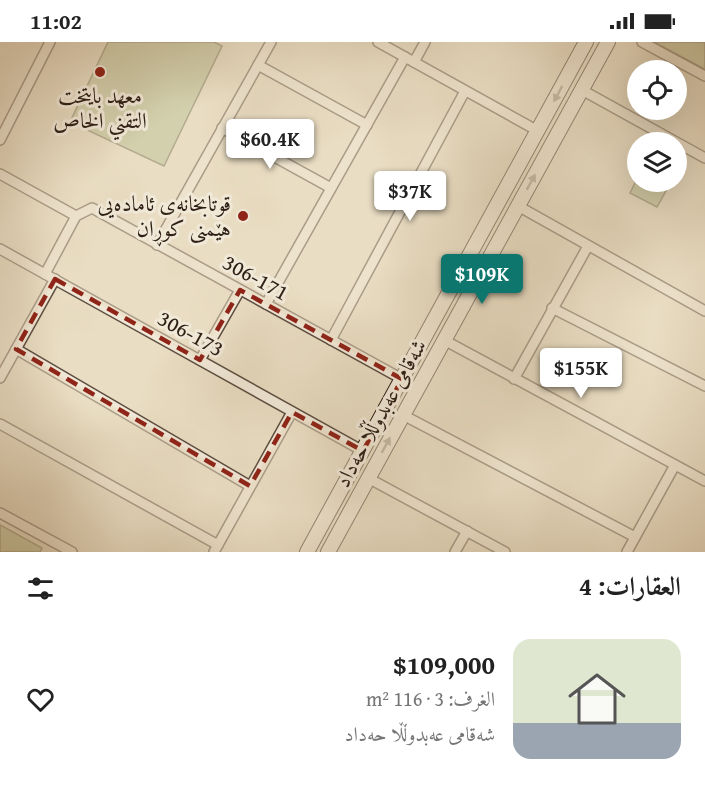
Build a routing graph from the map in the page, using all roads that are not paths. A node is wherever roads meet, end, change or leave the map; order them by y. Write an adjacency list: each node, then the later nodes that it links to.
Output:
1 (50, 42): 17 (street)
2 (271, 42): 10 (street)
3 (378, 42): 8 (street)
4 (425, 42): 9 (street)
5 (586, 42): 16 (street, شەقامی عەبدوڵڵا حەداد, one-way to 16)
6 (608, 42): 12 (street, شەقامی عەبدوڵڵا حەداد)
7 (642, 42): 11 (street)
8 (405, 57): 9 (street); 14 (street)
9 (414, 62): 13 (street)
10 (258, 65): 14 (street); 15 (street)
11 (705, 76)
12 (582, 90): 18 (street); 21 (street, شەقامی عەبدوڵڵا حەداد, one-way to 12)
13 (465, 91): 16 (street); 32 (street)
14 (366, 125): 20 (street)
15 (222, 128): 20 (street); 23 (street)
16 (538, 131): 37 (street, شەقامی عەبدوڵڵا حەداد)
17 (0, 140)
18 (705, 158)
19 (0, 174): 22 (street)
20 (331, 188): 29 (street)
21 (518, 206): 24 (street); 33 (street, شەقامی عەبدوڵڵا حەداد)
22 (76, 216): 23 (street, 306-171); 26 (street)
23 (157, 245): 28 (street, 306-171)
24 (588, 246): 30 (street); 31 (street)
25 (0, 249): 26 (street, 306-173)
26 (45, 274): 27 (street, 306-173)
27 (55, 279): 34 (street); 35 (street, 306-173)
28 (240, 290): 29 (street, 306-171); 35 (street)
29 (266, 304): 32 (street, 306-171)
30 (552, 308): 38 (street); 39 (street)
31 (705, 312)
32 (331, 340): 37 (street, 306-171)
33 (444, 340): 38 (street); 41 (street, شەقامی عەبدوڵڵا حەداد)
34 (16, 349): 36 (street); 47 (street)
35 (200, 360): 40 (street, 306-173)
36 (0, 378)
37 (402, 379): 43 (street, شەقامی عەبدوڵڵا حەداد)
38 (514, 379): 44 (street)
39 (705, 386)
40 (292, 412): 43 (street, 306-173); 47 (street)
41 (403, 415): 45 (street, شەقامی عەبدوڵڵا حەداد, one-way to 41); 52 (street)
42 (0, 424): 54 (street)
43 (363, 451): 48 (street, شەقامی عەبدوڵڵا حەداد)
44 (675, 465): 46 (street); 52 (street)
45 (369, 478): 50 (street, شەقامی عەبدوڵڵا حەداد); 51 (street)
46 (705, 482)
47 (250, 486): 54 (street)
48 (333, 505): 50 (street); 57 (street, شەقامی عەبدوڵڵا حەداد)
49 (0, 513): 53 (street)
50 (349, 513): 58 (street, شەقامی عەبدوڵڵا حەداد)
51 (467, 531): 59 (street); 60 (street)
52 (635, 537): 61 (street)
53 (55, 543): 55 (street); 56 (street)
54 (216, 549)
55 (50, 552)
56 (72, 552)
57 (307, 552)
58 (328, 552)
59 (455, 552)
60 (505, 552)
61 (627, 552)

